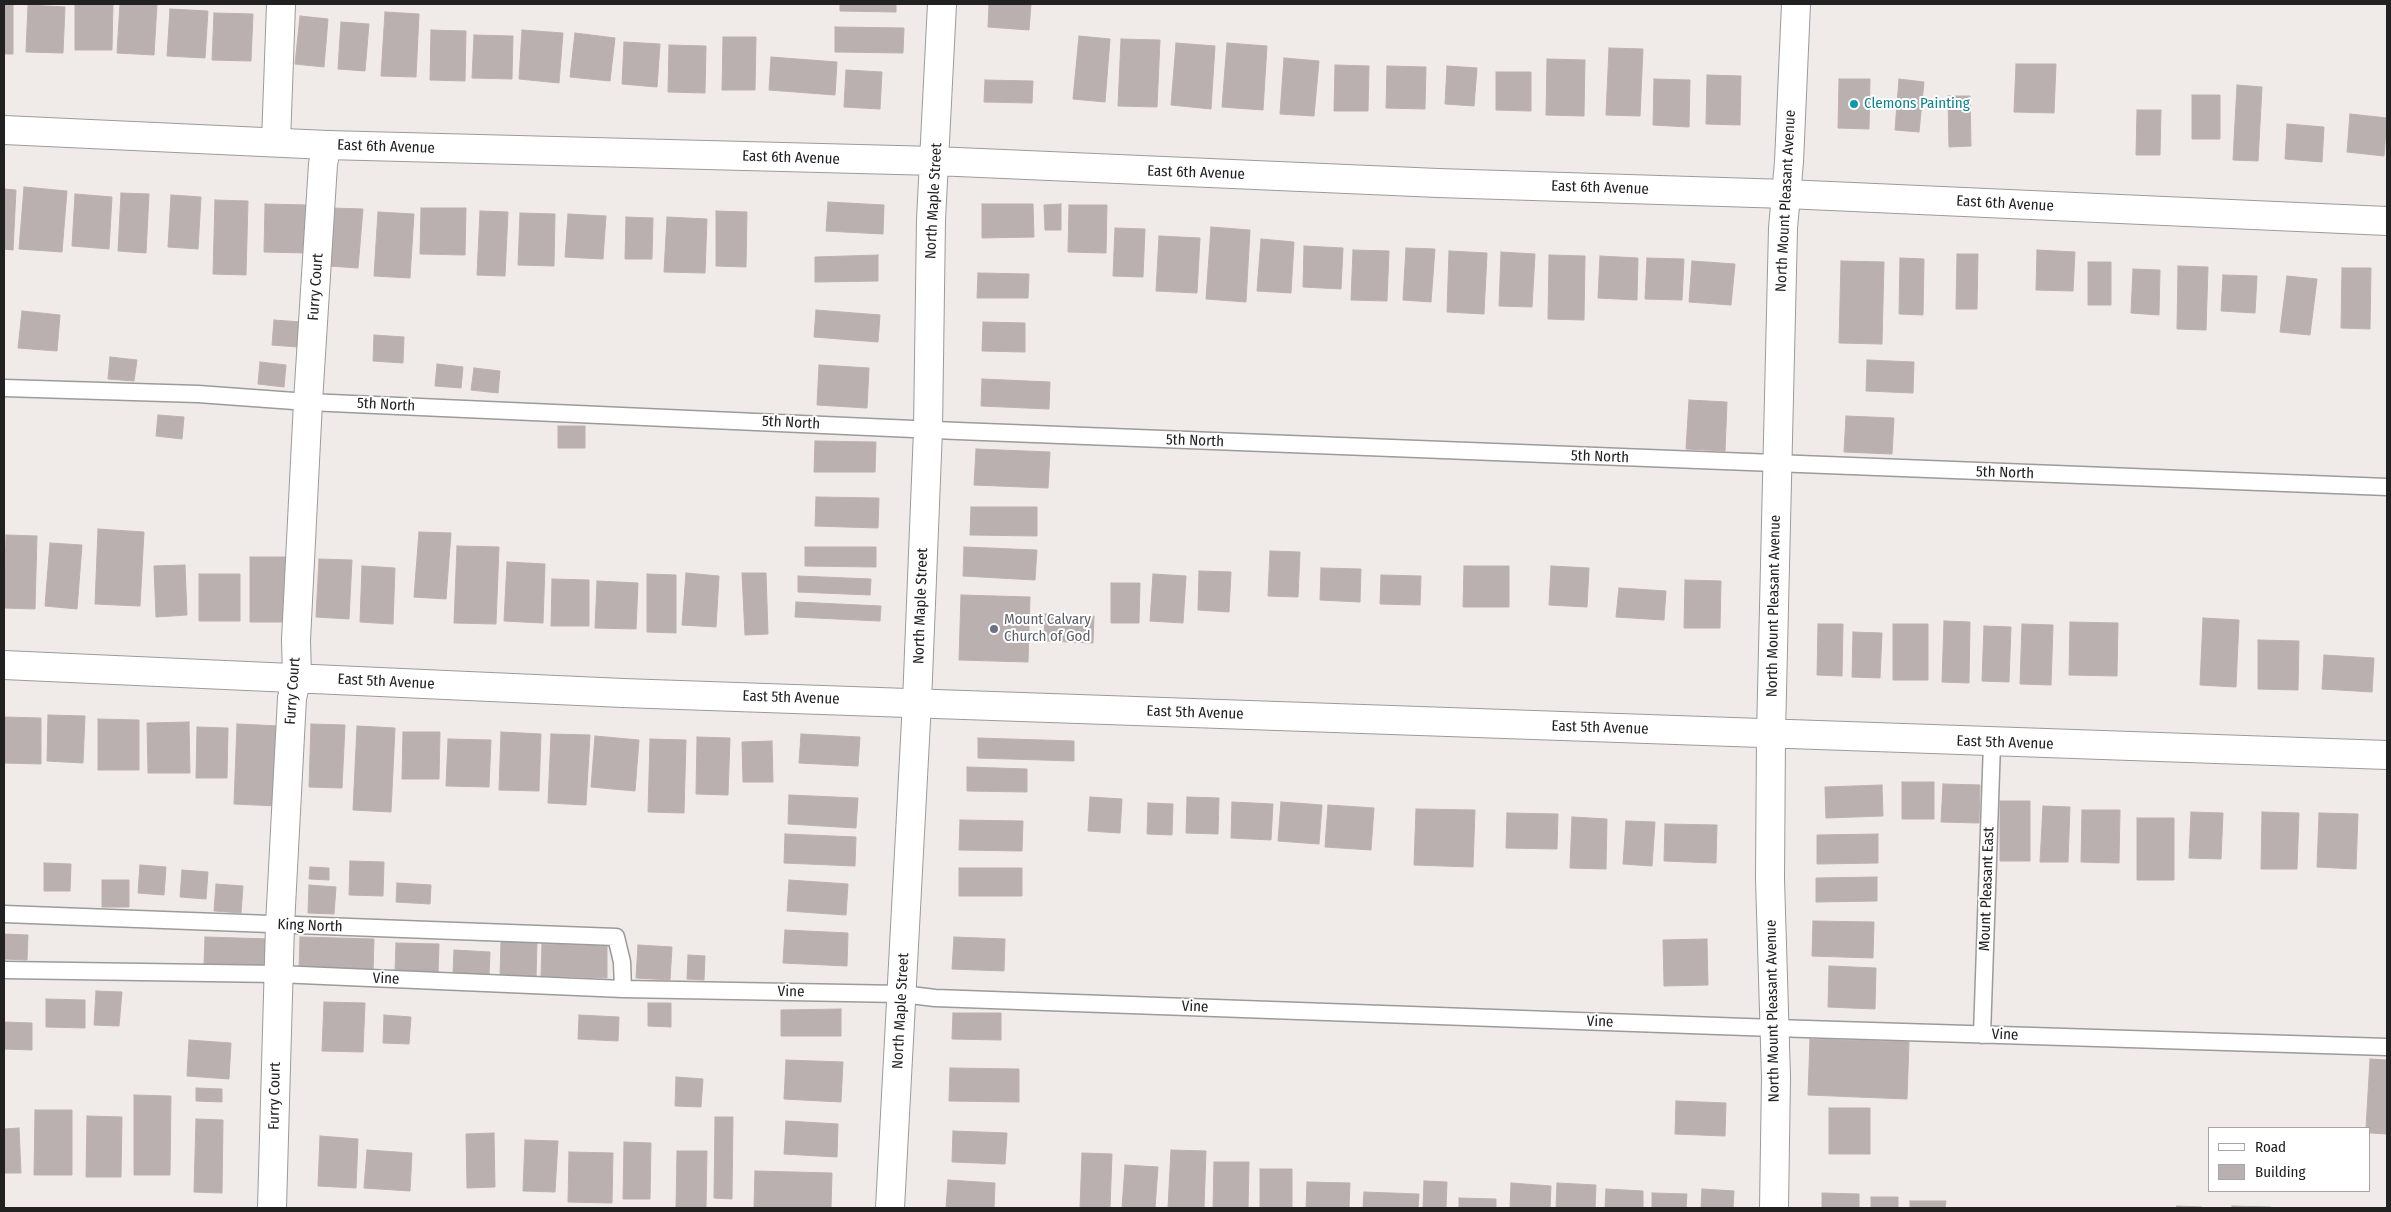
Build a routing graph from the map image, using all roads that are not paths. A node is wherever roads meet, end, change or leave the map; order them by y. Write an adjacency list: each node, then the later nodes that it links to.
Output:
1 (281, 4): 5 (street)
2 (942, 4): 7 (street, North Maple Street)
3 (1796, 4): 8 (street, North Mount Pleasant Avenue)
4 (4, 130): 5 (street, East 6th Avenue)
5 (276, 142): 6 (street, East 6th Avenue)
6 (327, 145): 7 (street, East 6th Avenue); 11 (street, Furry Court)
7 (935, 161): 8 (street, East 6th Avenue); 12 (street, North Maple Street)
8 (1786, 194): 9 (street, East 6th Avenue); 13 (street, North Mount Pleasant Avenue)
9 (2387, 221)
10 (4, 388): 11 (lane, 5th North)
11 (308, 402): 12 (lane, 5th North); 16 (street, Furry Court)
12 (928, 430): 13 (lane, 5th North); 17 (street, North Maple Street)
13 (1777, 464): 14 (lane, 5th North); 18 (street, North Mount Pleasant Avenue)
14 (2387, 487)
15 (4, 665): 16 (street, East 5th Avenue)
16 (298, 677): 17 (street, East 5th Avenue); 22 (street, Furry Court)
17 (917, 702): 18 (street, East 5th Avenue); 26 (street, North Maple Street)
18 (1771, 734): 19 (street, East 5th Avenue); 27 (street, North Mount Pleasant Avenue)
19 (1992, 742): 20 (street, East 5th Avenue); 28 (lane, Mount Pleasant East)
20 (2387, 755)
21 (4, 914): 22 (lane, King North)
22 (280, 925): 24 (street, Furry Court); 25 (lane, King North)
23 (4, 970): 24 (lane, Vine)
24 (278, 974): 25 (lane, Vine); 30 (street, Furry Court)
25 (623, 989): 26 (lane, Vine)
26 (902, 994): 27 (lane, Vine); 31 (street, North Maple Street)
27 (1774, 1028): 28 (lane, Vine); 32 (street, North Mount Pleasant Avenue)
28 (1982, 1035): 29 (lane, Vine)
29 (2387, 1048)
30 (272, 1208)
31 (890, 1208)
32 (1774, 1208)

